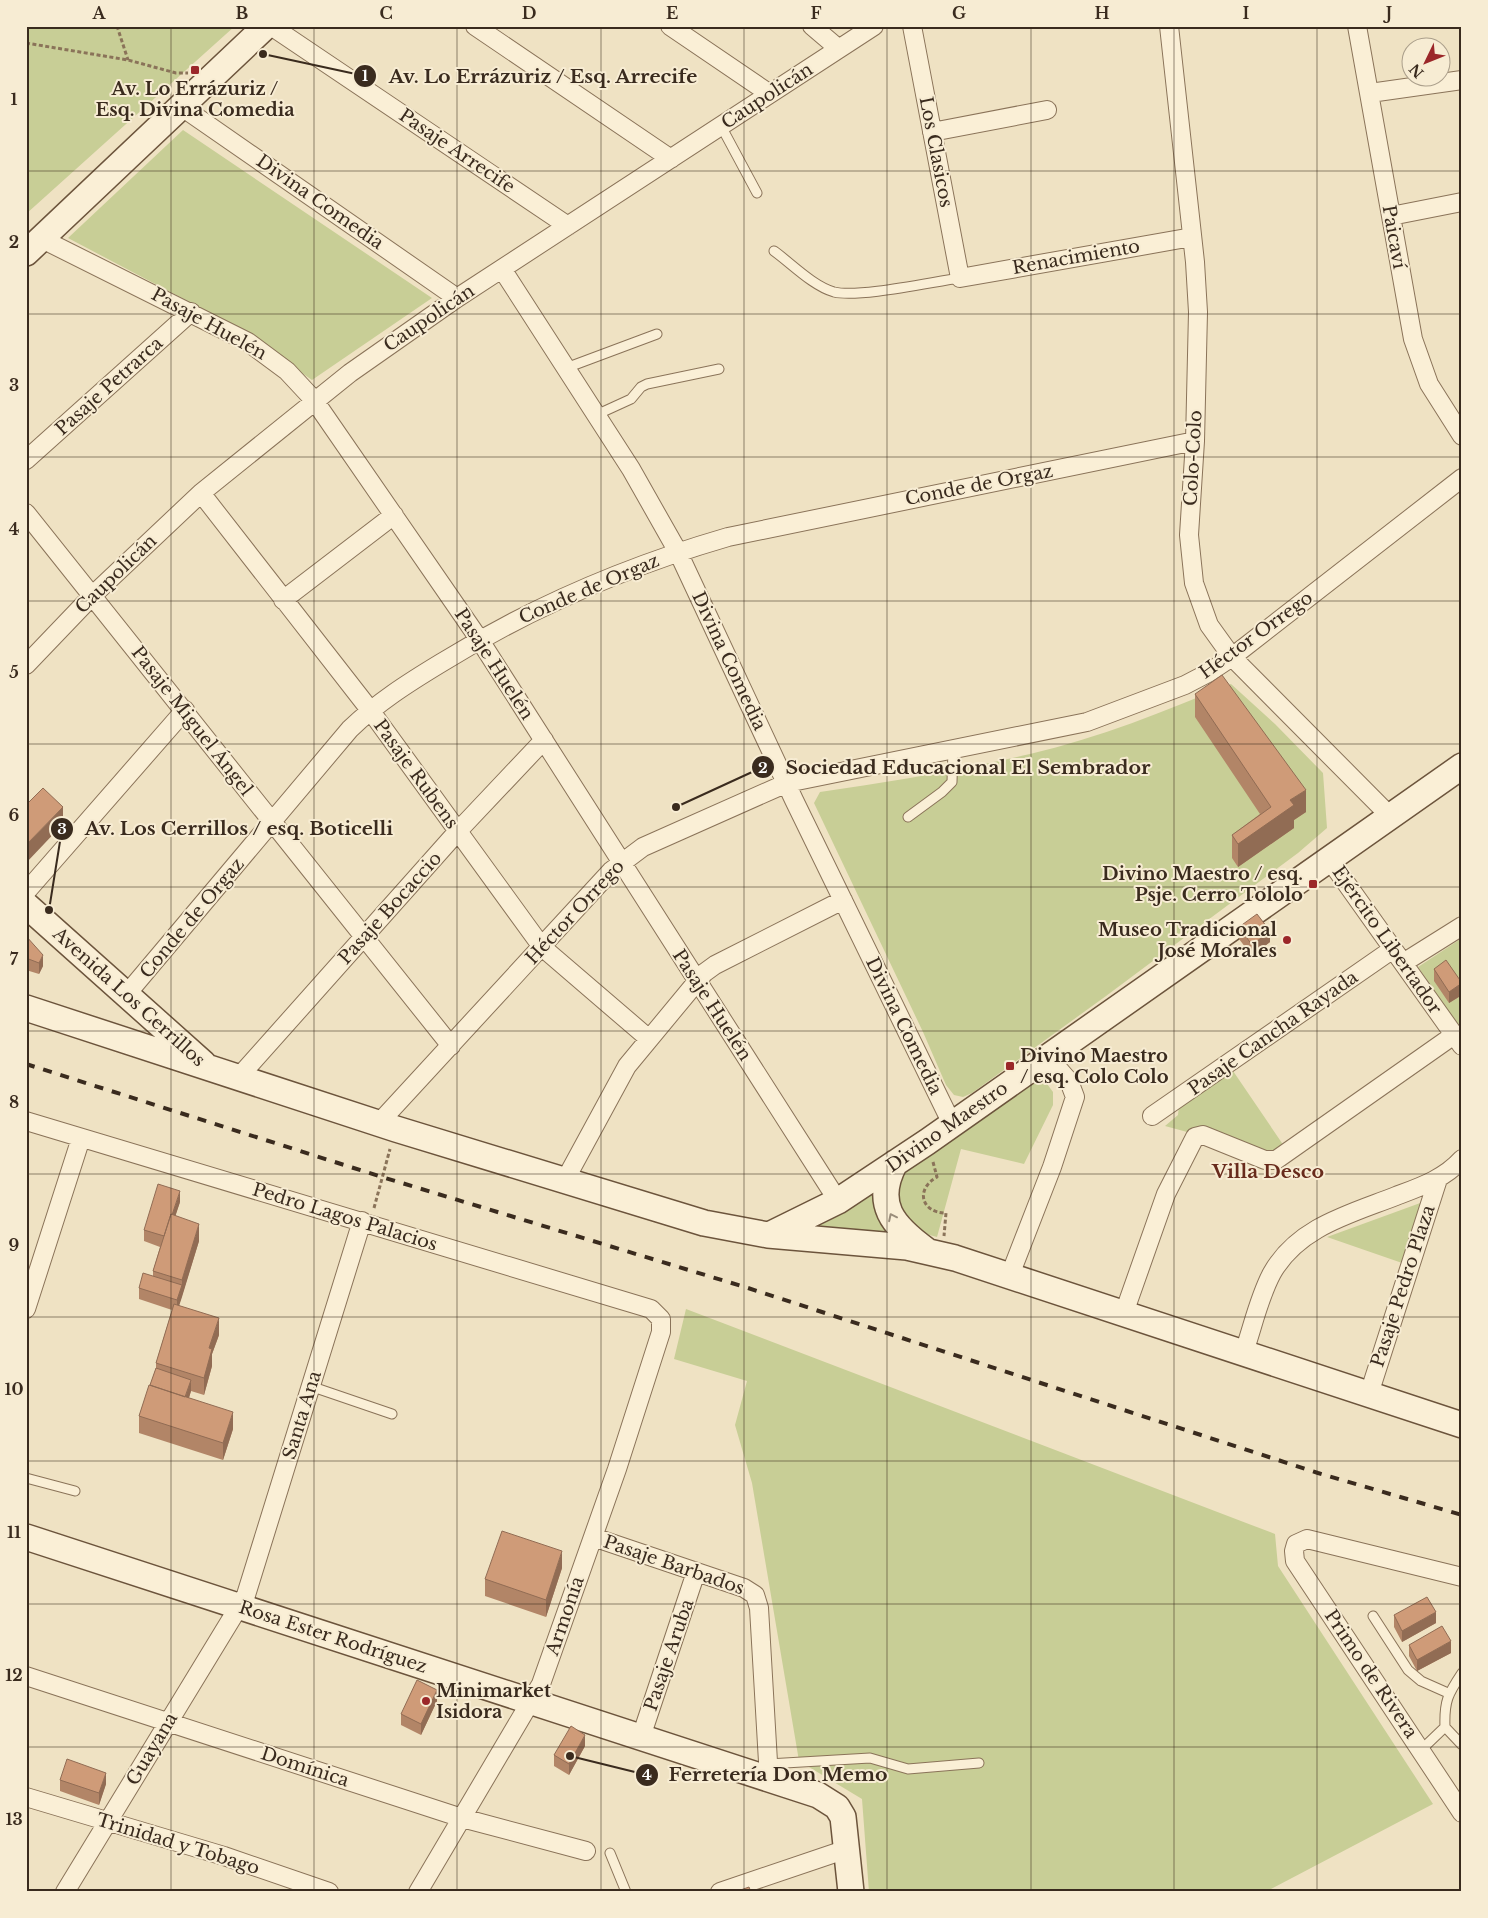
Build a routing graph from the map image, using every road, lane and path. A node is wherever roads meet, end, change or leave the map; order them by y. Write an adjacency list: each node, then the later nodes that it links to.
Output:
1 (117, 26): 13 (path)
2 (266, 26): 15 (street)
3 (271, 26): 26 (street, Pasaje Arrecife)
4 (475, 26): 22 (street)
5 (670, 26): 17 (street)
6 (812, 26): 12 (street)
7 (874, 26): 12 (street, Caupolicán)
8 (912, 26): 21 (street, Los Clasicos)
9 (1168, 26): 27 (street, Colo-Colo)
10 (1357, 26): 16 (street, Paicaví)
11 (26, 43): 13 (path)
12 (839, 49): 17 (street, Caupolicán)
13 (128, 60): 15 (path)
14 (1462, 80): 16 (street)
15 (202, 88): 18 (street)
16 (1370, 93): 25 (street, Paicaví)
17 (770, 94): 20 (street, Caupolicán)
18 (182, 107): 28 (street); 32 (street, Divina Comedia)
19 (1047, 110): 21 (street)
20 (720, 126): 22 (street, Caupolicán); 23 (lane)
21 (932, 132): 31 (street, Los Clasicos)
22 (671, 159): 26 (street, Caupolicán)
23 (757, 193)
24 (1462, 202): 25 (street)
25 (1390, 216): 39 (street, Paicaví)
26 (568, 226): 30 (street, Caupolicán)
27 (1192, 237): 31 (street, Renacimiento); 40 (street, Colo-Colo)
28 (34, 246): 33 (street, Pasaje Huelén)
29 (774, 251): 31 (lane)
30 (502, 269): 32 (street, Caupolicán); 35 (street, Divina Comedia)
31 (960, 278)
32 (457, 298): 37 (street, Caupolicán)
33 (191, 312): 37 (street, Pasaje Huelén); 41 (street, Pasaje Petrarca)
34 (656, 334): 35 (lane)
35 (566, 368): 38 (street, Divina Comedia)
36 (719, 369): 38 (lane)
37 (314, 400): 43 (street, Caupolicán); 45 (street, Pasaje Huelén)
38 (596, 415): 46 (street, Divina Comedia)
39 (1462, 436)
40 (1195, 441): 46 (street, Conde de Orgaz); 50 (street, Colo-Colo)
41 (26, 460)
42 (1462, 478): 50 (street, Héctor Orrego)
43 (201, 493): 47 (street, Caupolicán); 48 (street, Pasaje Rubens)
44 (26, 513): 47 (street, Pasaje Miguel Ángel)
45 (394, 516): 48 (street); 49 (street, Pasaje Huelén)
46 (678, 552): 49 (street, Conde de Orgaz); 57 (street, Divina Comedia)
47 (93, 595): 51 (street, Caupolicán); 52 (street, Pasaje Miguel Ángel)
48 (283, 600): 53 (street, Pasaje Rubens)
49 (479, 639): 53 (street, Conde de Orgaz); 54 (street, Pasaje Huelén)
50 (1232, 657): 55 (street, Héctor Orrego); 58 (street, Colo-Colo)
51 (26, 664)
52 (185, 710): 60 (street, Pasaje Miguel Ángel); 64 (street)
53 (370, 710): 60 (street, Conde de Orgaz); 61 (street, Pasaje Rubens)
54 (544, 740): 61 (street, Pasaje Bocaccio); 63 (street, Pasaje Huelén)
55 (953, 750): 57 (street, Héctor Orrego); 59 (lane)
56 (1462, 766): 58 (street, Divino Maestro)
57 (787, 783): 63 (street, Héctor Orrego); 65 (street, Divina Comedia)
58 (1390, 816): 62 (street, Divino Maestro)
59 (908, 817)
60 (272, 823): 68 (street, Pasaje Miguel Ángel); 72 (street, Conde de Orgaz)
61 (458, 832): 68 (street, Pasaje Bocaccio); 69 (street, Pasaje Rubens)
62 (1329, 859): 70 (street, Ejército Libertador); 77 (street, Divino Maestro)
63 (621, 862): 69 (street, Héctor Orrego); 71 (street, Pasaje Huelén)
64 (26, 892)
65 (843, 900): 71 (street); 82 (street, Divina Comedia)
66 (26, 905): 72 (street, Avenida Los Cerrillos)
67 (1462, 926): 70 (street, Pasaje Cancha Rayada)
68 (364, 937): 76 (street, Pasaje Miguel Ángel); 79 (street, Pasaje Bocaccio)
69 (542, 947): 74 (street, Pasaje Rubens); 76 (street, Héctor Orrego)
70 (1398, 956): 75 (street, Ejército Libertador); 80 (street, Pasaje Cancha Rayada)
71 (697, 981): 74 (street); 90 (street, Pasaje Huelén)
72 (126, 995): 78 (street, Avenida Los Cerrillos)
73 (26, 1008): 78 (street)
74 (648, 1038): 89 (street)
75 (1458, 1040): 96 (street)
76 (451, 1046): 83 (street, Héctor Orrego)
77 (1048, 1057): 82 (street, Divino Maestro); 94 (street)
78 (210, 1069): 79 (street)
79 (238, 1078): 83 (street)
80 (1152, 1116)
81 (26, 1121): 84 (street, Pedro Lagos Palacios)
82 (952, 1124): 85 (street, Divino Maestro)
83 (387, 1127): 89 (street); 91 (path)
84 (81, 1138): 91 (street, Pedro Lagos Palacios); 95 (street)
85 (926, 1142): 87 (street, Divino Maestro); 93 (path)
86 (1462, 1159): 88 (street)
87 (896, 1163): 90 (street, Divino Maestro); 93 (street, one-way to 87)
88 (1438, 1179): 98 (street); 100 (street, Pasaje Pedro Plaza)
89 (564, 1182): 92 (street)
90 (838, 1201): 92 (street, Divino Maestro)
91 (362, 1221): 97 (street, Pedro Lagos Palacios); 99 (street, Santa Ana)
92 (768, 1235): 93 (street)
93 (934, 1252): 94 (street)
94 (1010, 1275): 96 (street)
95 (26, 1309)
96 (1124, 1313): 98 (street)
97 (661, 1318): 106 (street, Armonía)
98 (1244, 1352): 100 (street)
99 (310, 1386): 101 (lane); 109 (street, Santa Ana)
100 (1368, 1394): 102 (street)
101 (392, 1414)
102 (1462, 1425)
103 (26, 1478): 104 (lane)
104 (75, 1491)
105 (26, 1537): 109 (street, Rosa Ester Rodríguez)
106 (593, 1537): 107 (street, Pasaje Barbados); 114 (street, Armonía)
107 (696, 1572): 117 (street, Pasaje Aruba); 121 (street, Pasaje Barbados)
108 (1462, 1578): 119 (street, Primo de Rivera)
109 (239, 1607): 114 (street, Rosa Ester Rodríguez); 115 (street, Guayana)
110 (1373, 1616): 113 (lane)
111 (1462, 1673): 113 (lane)
112 (26, 1676): 115 (street, Domínica)
113 (1448, 1693): 116 (lane)
114 (532, 1702): 117 (street, Rosa Ester Rodríguez); 124 (street, Armonía)
115 (168, 1722): 124 (street, Domínica); 125 (street, Guayana)
116 (1445, 1727): 118 (lane); 119 (lane)
117 (641, 1738): 121 (street, Rosa Ester Rodríguez)
118 (1462, 1745)
119 (1421, 1750): 123 (street, Primo de Rivera)
120 (979, 1763): 121 (lane)
121 (768, 1771): 126 (street, Rosa Ester Rodríguez)
122 (26, 1797): 125 (street, Trinidad y Tobago)
123 (1462, 1812)
124 (462, 1818): 127 (street, Domínica); 131 (street, Armonía)
125 (107, 1823): 129 (street, Guayana); 130 (street, Trinidad y Tobago)
126 (847, 1849): 133 (street); 134 (street)
127 (586, 1851)
128 (610, 1853): 132 (lane)
129 (65, 1892)
130 (329, 1892)
131 (418, 1892)
132 (626, 1892)
133 (720, 1892)
134 (851, 1892)

